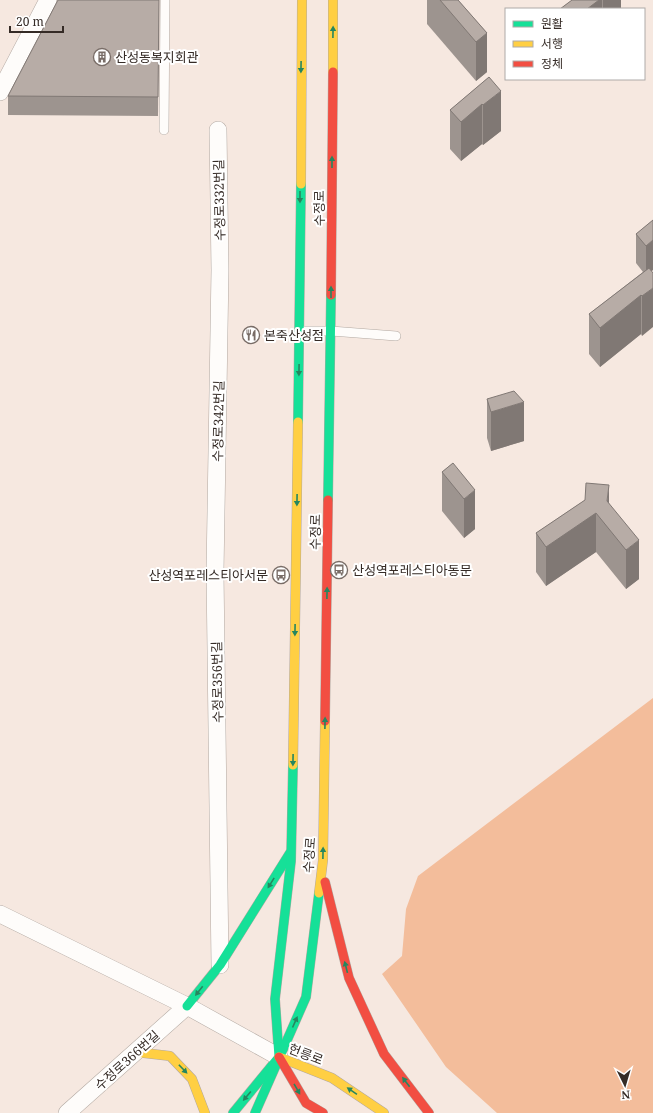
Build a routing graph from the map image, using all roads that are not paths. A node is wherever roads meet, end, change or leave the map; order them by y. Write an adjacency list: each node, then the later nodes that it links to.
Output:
1 (48, 0): 5 (street)
2 (165, 0): 6 (lane)
3 (302, 0): 9 (main road, 수정로, one-way to 9)
4 (334, 0): 10 (main road, 수정로, one-way to 4)
5 (0, 92)
6 (164, 130)
7 (218, 130): 8 (street, 수정로332번길)
8 (220, 270): 12 (street, 수정로342번길)
9 (300, 331): 10 (lane); 13 (main road, 수정로, one-way to 13)
10 (331, 331): 11 (lane); 14 (main road, 수정로, one-way to 10)
11 (396, 336)
12 (215, 572): 16 (street, 수정로356번길)
13 (291, 850): 16 (main road, one-way to 16); 19 (main road, 수정로)
14 (321, 869): 19 (main road, 수정로, one-way to 14); 26 (main road, one-way to 14)
15 (0, 914): 17 (street)
16 (220, 965): 17 (main road, one-way to 17)
17 (187, 1006): 18 (street, 수정로366번길); 19 (street)
18 (135, 1052): 20 (street, 수정로366번길); 21 (main road, one-way to 21)
19 (279, 1057): 22 (main road, 수정로, one-way to 22); 23 (main road, 수정로); 24 (main road, 헌릉로, one-way to 24); 25 (main road, 헌릉로, one-way to 19)
20 (67, 1113)
21 (205, 1113)
22 (233, 1113)
23 (255, 1113)
24 (323, 1113)
25 (384, 1113)
26 (429, 1113)

